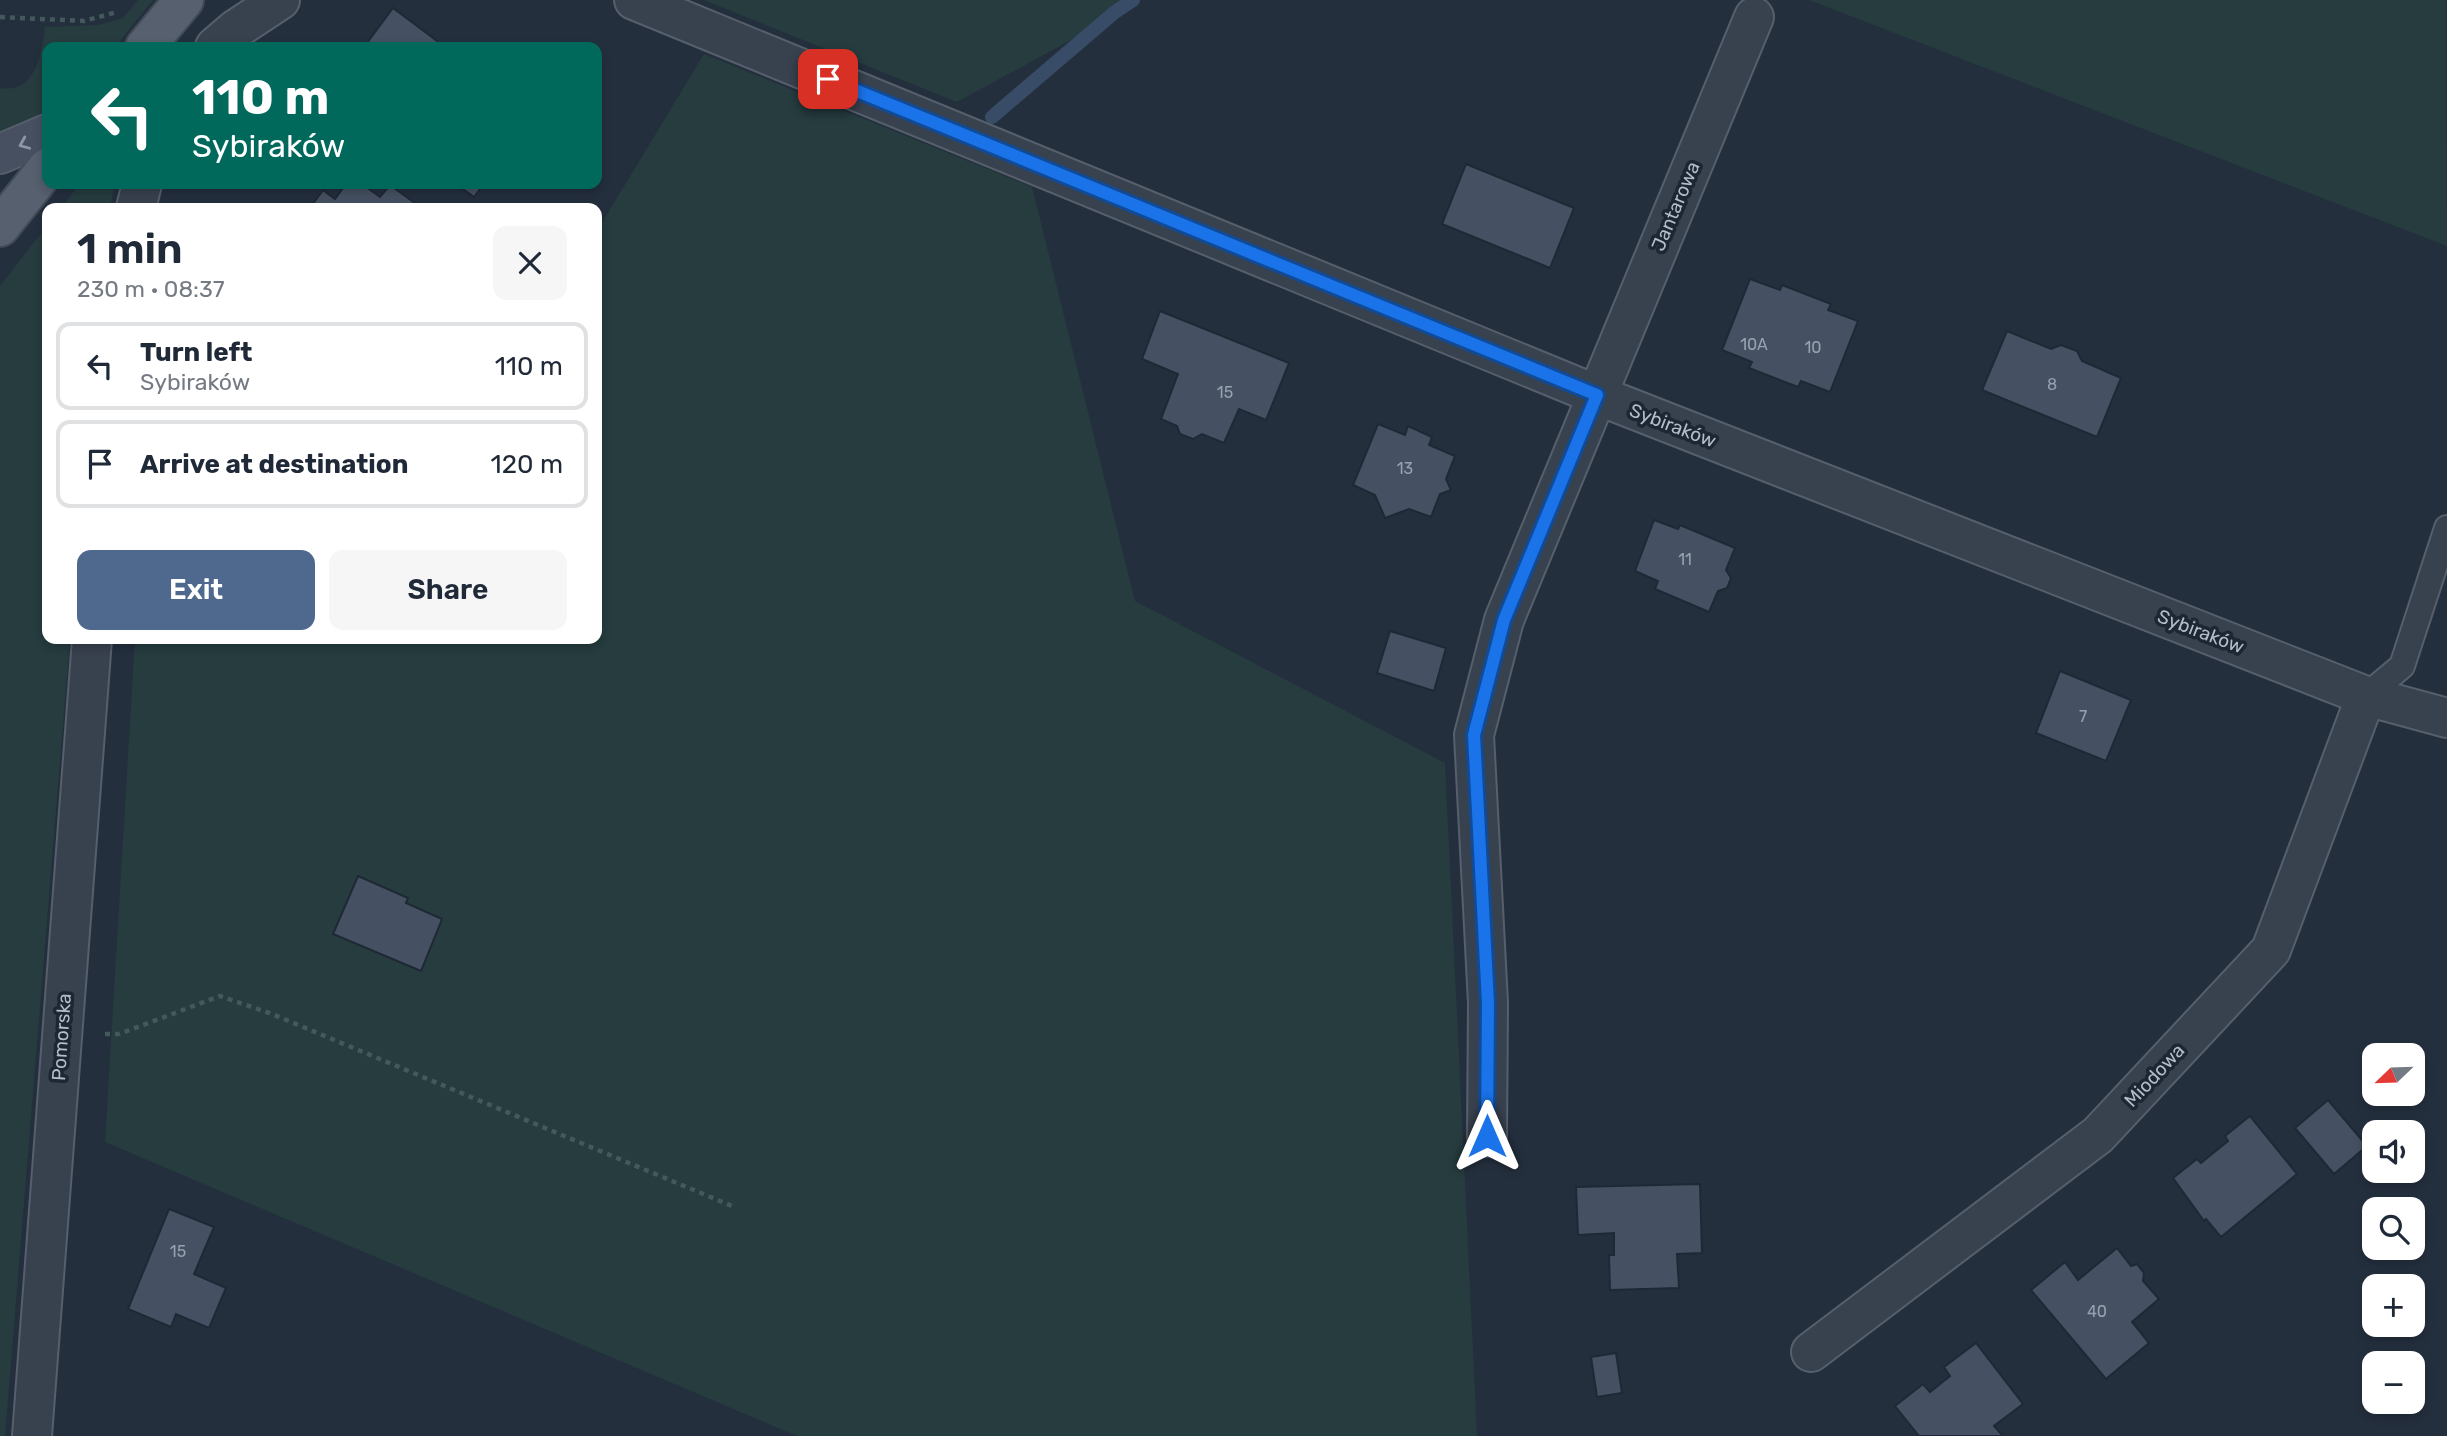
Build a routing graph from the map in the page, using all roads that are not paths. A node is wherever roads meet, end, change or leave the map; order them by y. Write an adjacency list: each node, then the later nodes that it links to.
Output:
1 (184, 0): 5 (main road)
2 (280, 0): 6 (street)
3 (634, 0): 11 (street, Sybiraków)
4 (1754, 17): 11 (street, Jantarowa)
5 (155, 42)
6 (221, 42)
7 (42, 136): 8 (main road, one-way to 8)
8 (0, 154)
9 (42, 174): 10 (main road)
10 (0, 227)
11 (1597, 395): 14 (street, Sybiraków); 16 (street, Jantarowa)
12 (2447, 528): 14 (lane)
13 (92, 644): 18 (street, Pomorska)
14 (2366, 696): 15 (street, Sybiraków); 17 (street, Miodowa)
15 (2447, 718)
16 (1487, 1136)
17 (1811, 1352)
18 (32, 1436)

